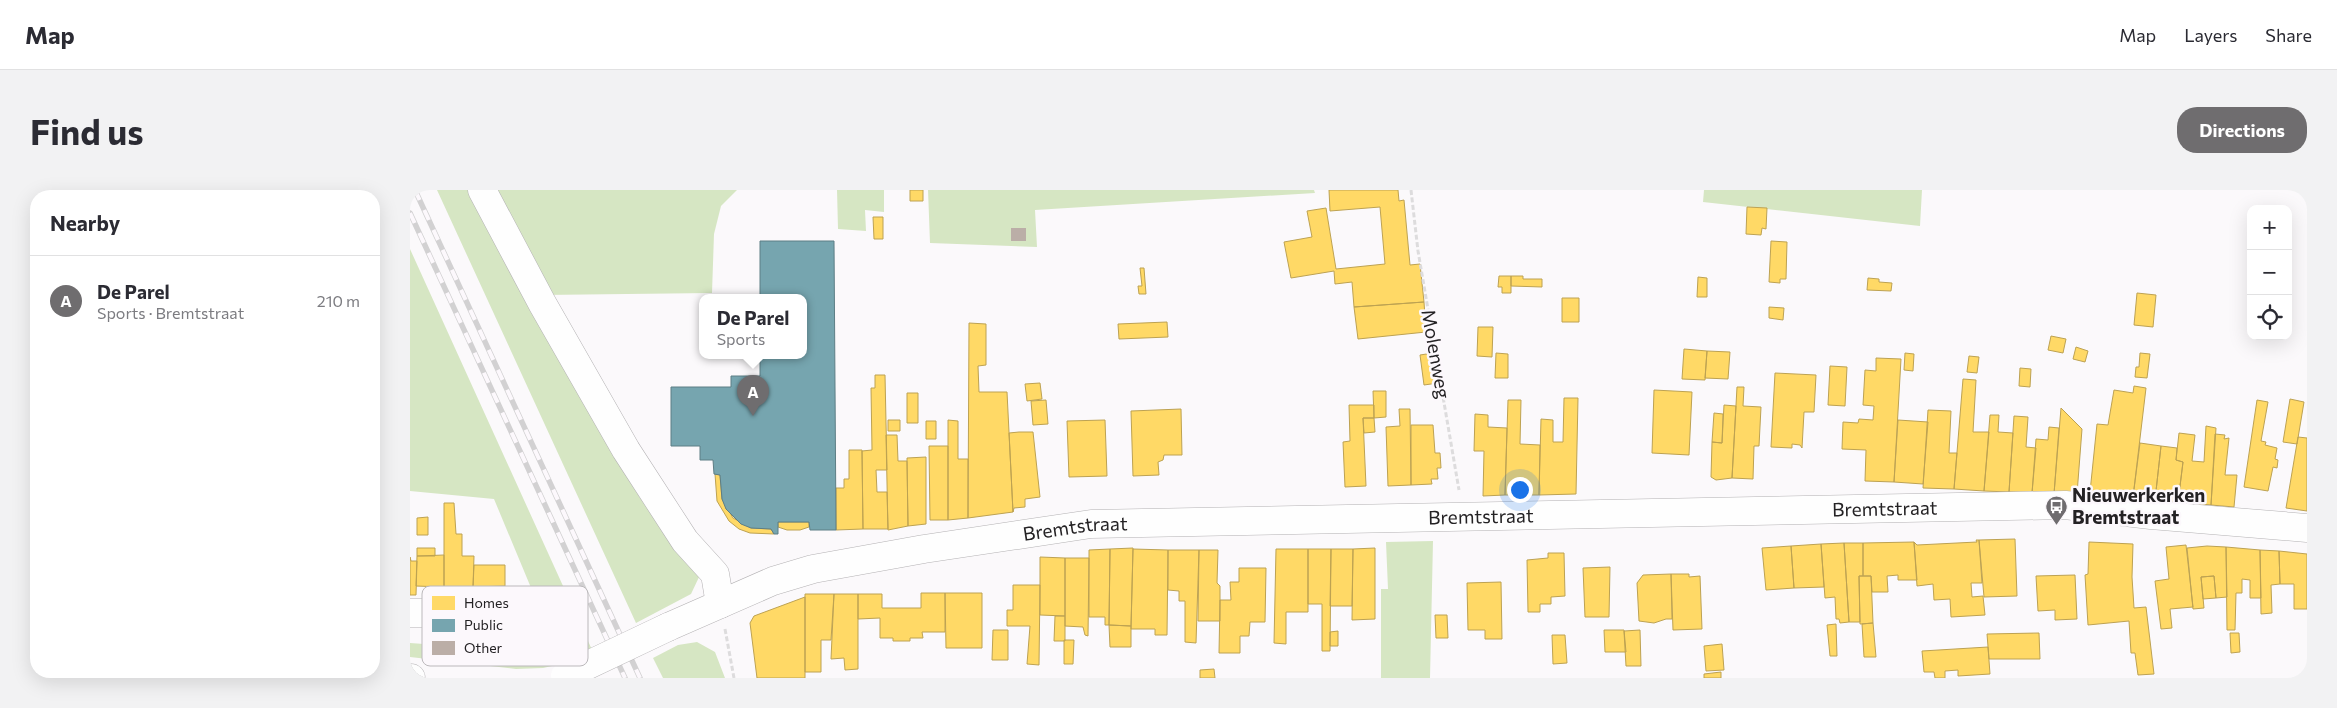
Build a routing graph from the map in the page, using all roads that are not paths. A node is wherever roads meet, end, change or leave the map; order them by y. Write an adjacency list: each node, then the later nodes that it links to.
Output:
1 (482, 190): 3 (street)
2 (2307, 528): 3 (street, Bremtstraat)
3 (720, 604): 4 (street, Bremtstraat, bridge)
4 (588, 665)
5 (585, 666): 6 (street, Bremtstraat, bridge)
6 (562, 677)

